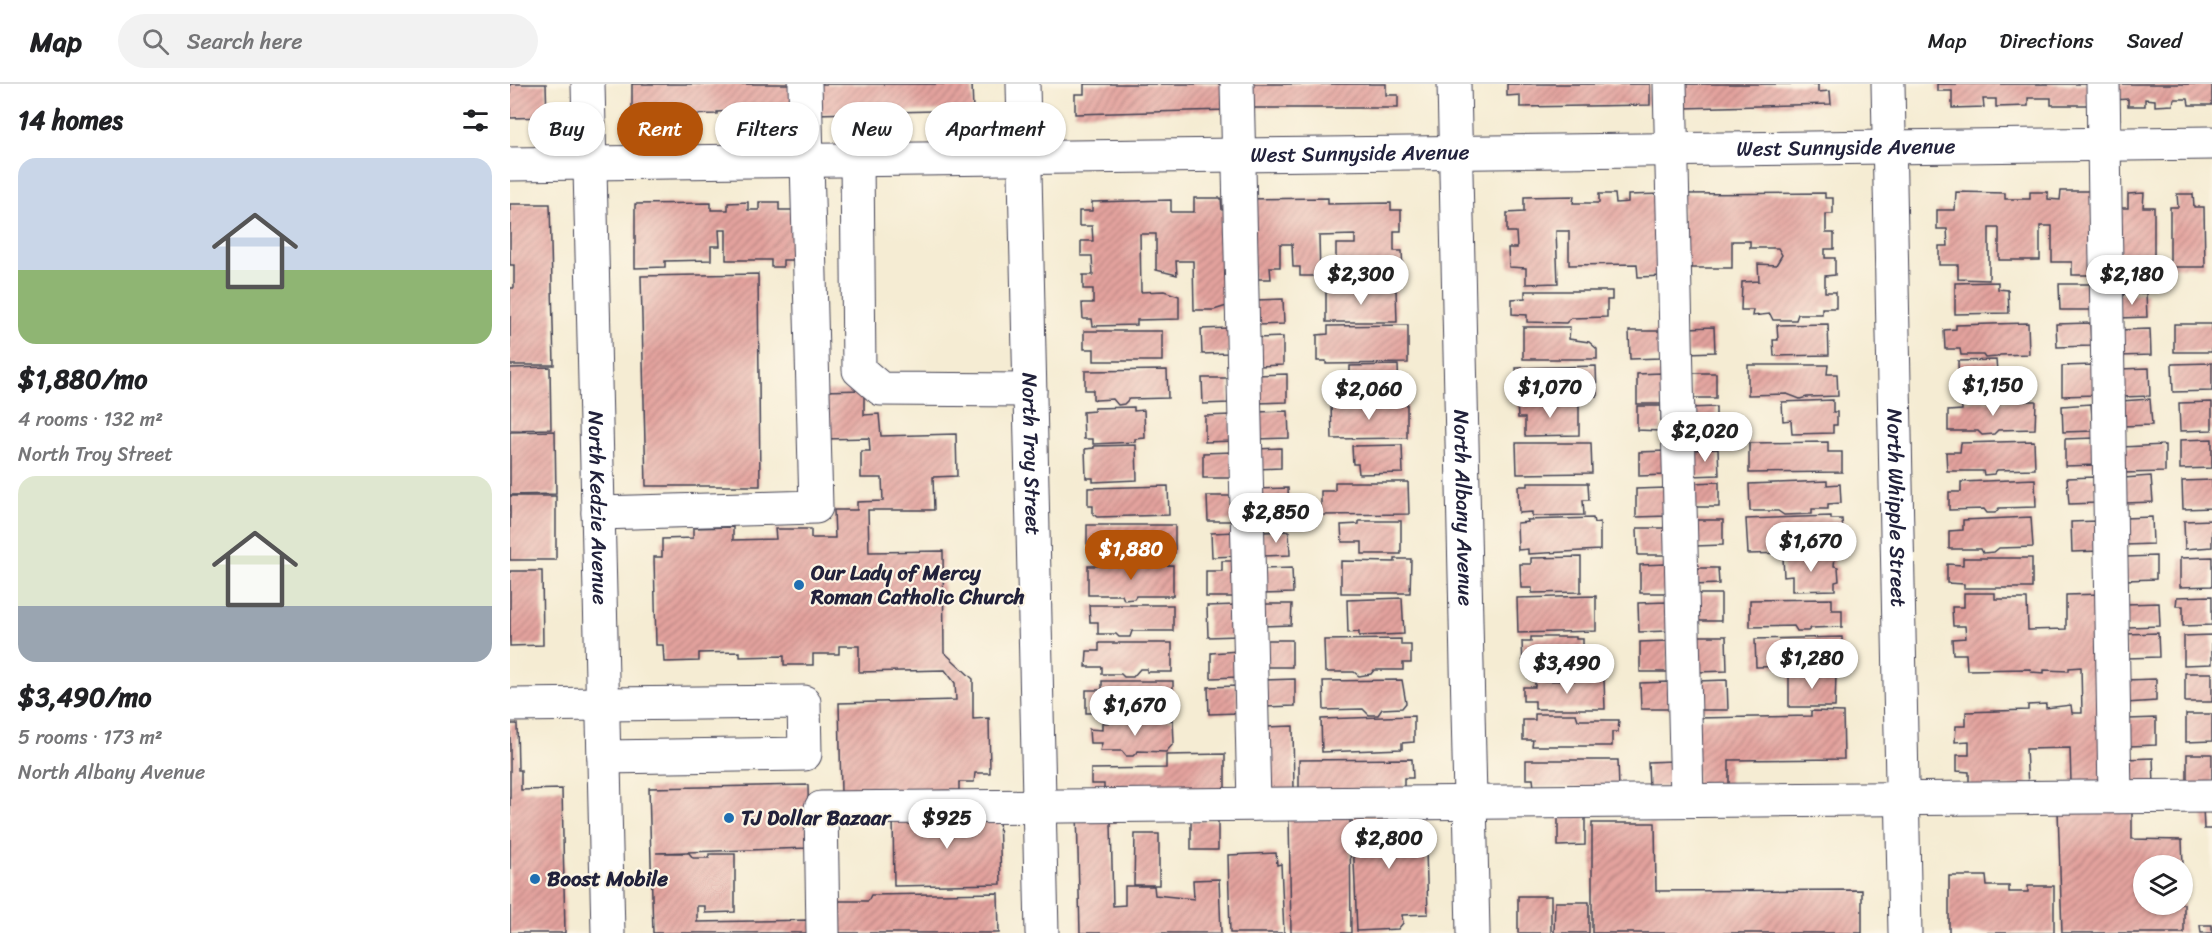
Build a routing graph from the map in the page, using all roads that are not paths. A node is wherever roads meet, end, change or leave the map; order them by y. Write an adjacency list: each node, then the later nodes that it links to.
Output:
1 (588, 84): 18 (street, North Kedzie Avenue)
2 (805, 84): 16 (street)
3 (1023, 84): 15 (street, North Troy Street)
4 (1237, 84): 14 (street)
5 (1454, 84): 13 (street, North Albany Avenue)
6 (1670, 84): 12 (street)
7 (1888, 84): 11 (street, North Whipple Street)
8 (2103, 84): 10 (street)
9 (2212, 143): 10 (street, West Sunnyside Avenue)
10 (2105, 144): 11 (street, West Sunnyside Avenue); 25 (street)
11 (1889, 147): 12 (street, West Sunnyside Avenue); 27 (street, North Whipple Street)
12 (1671, 150): 13 (street, West Sunnyside Avenue); 28 (street)
13 (1455, 153): 14 (street, West Sunnyside Avenue); 29 (street, North Albany Avenue)
14 (1239, 155): 15 (street, West Sunnyside Avenue); 30 (street)
15 (1024, 158): 17 (street, West Sunnyside Avenue); 20 (street, North Troy Street)
16 (807, 160): 17 (street, West Sunnyside Avenue); 18 (street, West Sunnyside Avenue); 21 (street)
17 (857, 160): 20 (street)
18 (590, 163): 19 (street, West Sunnyside Avenue); 21 (street, North Kedzie Avenue)
19 (510, 164)
20 (1030, 390): 31 (street, North Troy Street)
21 (598, 513): 22 (street, North Kedzie Avenue)
22 (603, 704): 23 (street); 24 (street, North Kedzie Avenue); 24 (street)
23 (510, 705)
24 (604, 757): 32 (street, North Kedzie Avenue)
25 (2115, 796): 26 (street); 27 (street)
26 (2212, 796)
27 (1902, 798): 28 (street); 36 (street, North Whipple Street)
28 (1687, 800): 29 (street)
29 (1470, 802): 30 (street); 35 (street, North Albany Avenue)
30 (1254, 804): 31 (street)
31 (1039, 806): 33 (street); 34 (street, North Troy Street)
32 (608, 933)
33 (823, 933)
34 (1042, 933)
35 (1473, 933)
36 (1905, 933)

